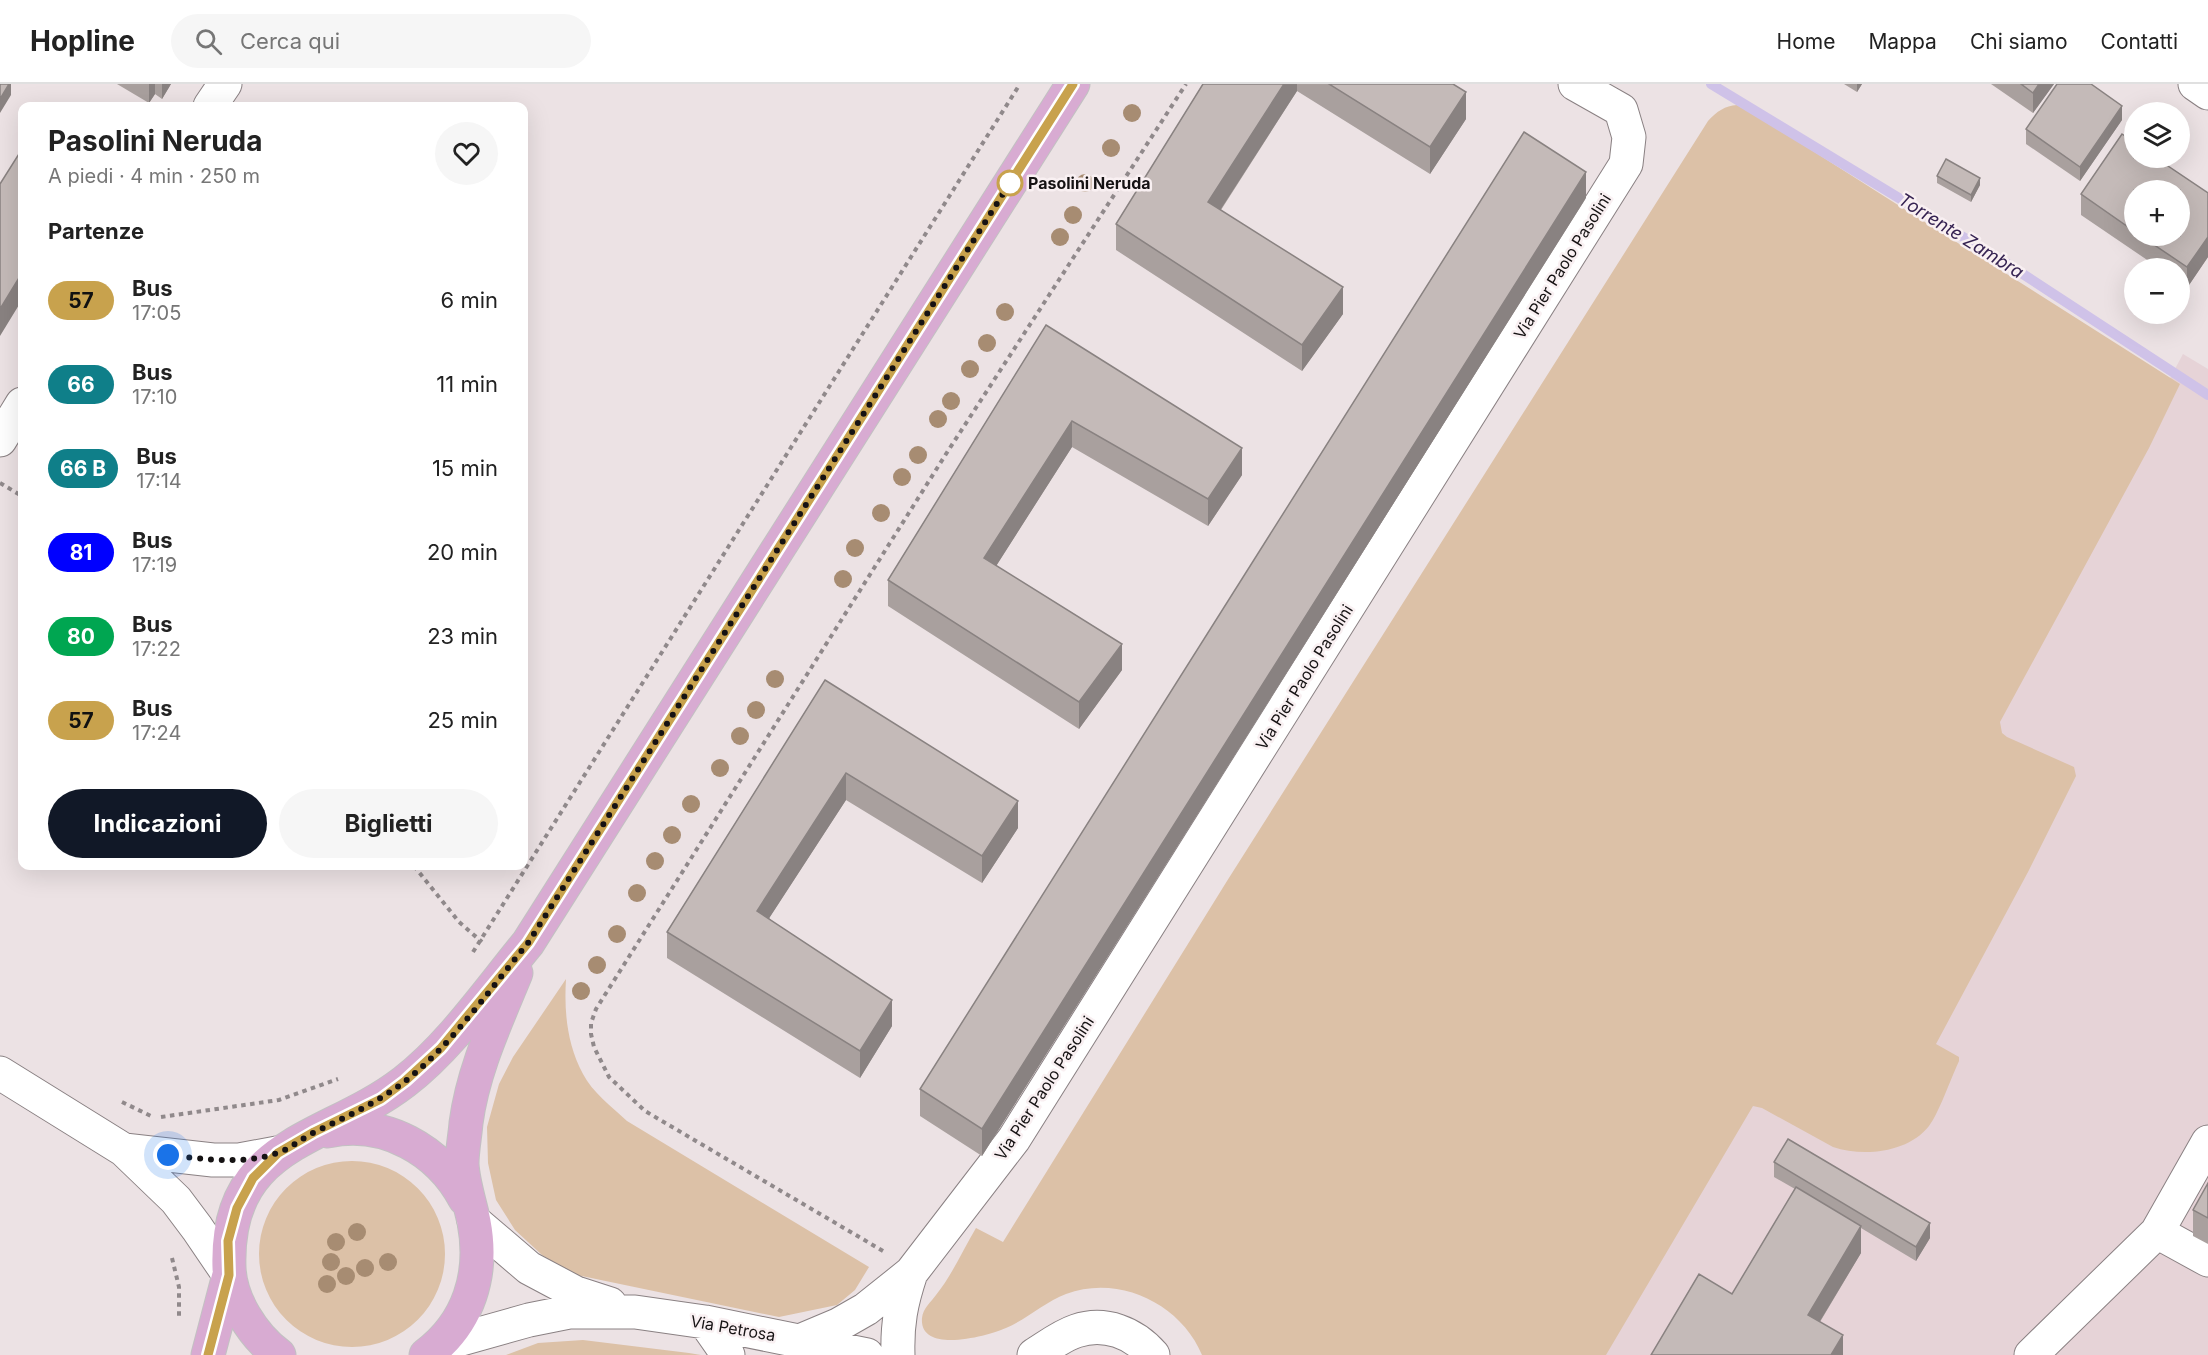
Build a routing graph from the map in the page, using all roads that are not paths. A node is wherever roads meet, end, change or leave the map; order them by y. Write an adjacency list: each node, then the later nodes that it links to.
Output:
1 (225, 84): 6 (street)
2 (1073, 84): 9 (main road)
3 (1575, 84): 17 (street, Via Pier Paolo Pasolini)
4 (2195, 84): 5 (street)
5 (2208, 93)
6 (213, 102)
7 (18, 411): 8 (street)
8 (0, 440)
9 (521, 952): 12 (main road); 14 (main road)
10 (0, 1073): 13 (street)
11 (2208, 1142): 15 (street)
12 (287, 1148): 13 (street); 14 (main road); 18 (main road)
13 (124, 1150): 18 (street)
14 (472, 1215): 19 (street, Via Petrosa); 22 (main road)
15 (2157, 1232): 16 (street); 30 (street)
16 (2208, 1260)
17 (913, 1271): 21 (street, Via Pier Paolo Pasolini); 28 (street, Via Pier Paolo Pasolini)
18 (229, 1275): 24 (main road); 25 (main road)
19 (635, 1312): 20 (street, Via Petrosa); 22 (street, Via Petrosa)
20 (705, 1322): 21 (street, Via Petrosa); 26 (street)
21 (800, 1341): 27 (street, Via Petrosa)
22 (433, 1350)
23 (1045, 1350): 29 (street)
24 (208, 1355)
25 (279, 1355)
26 (728, 1355)
27 (867, 1355)
28 (898, 1355)
29 (1154, 1355)
30 (2031, 1355)

